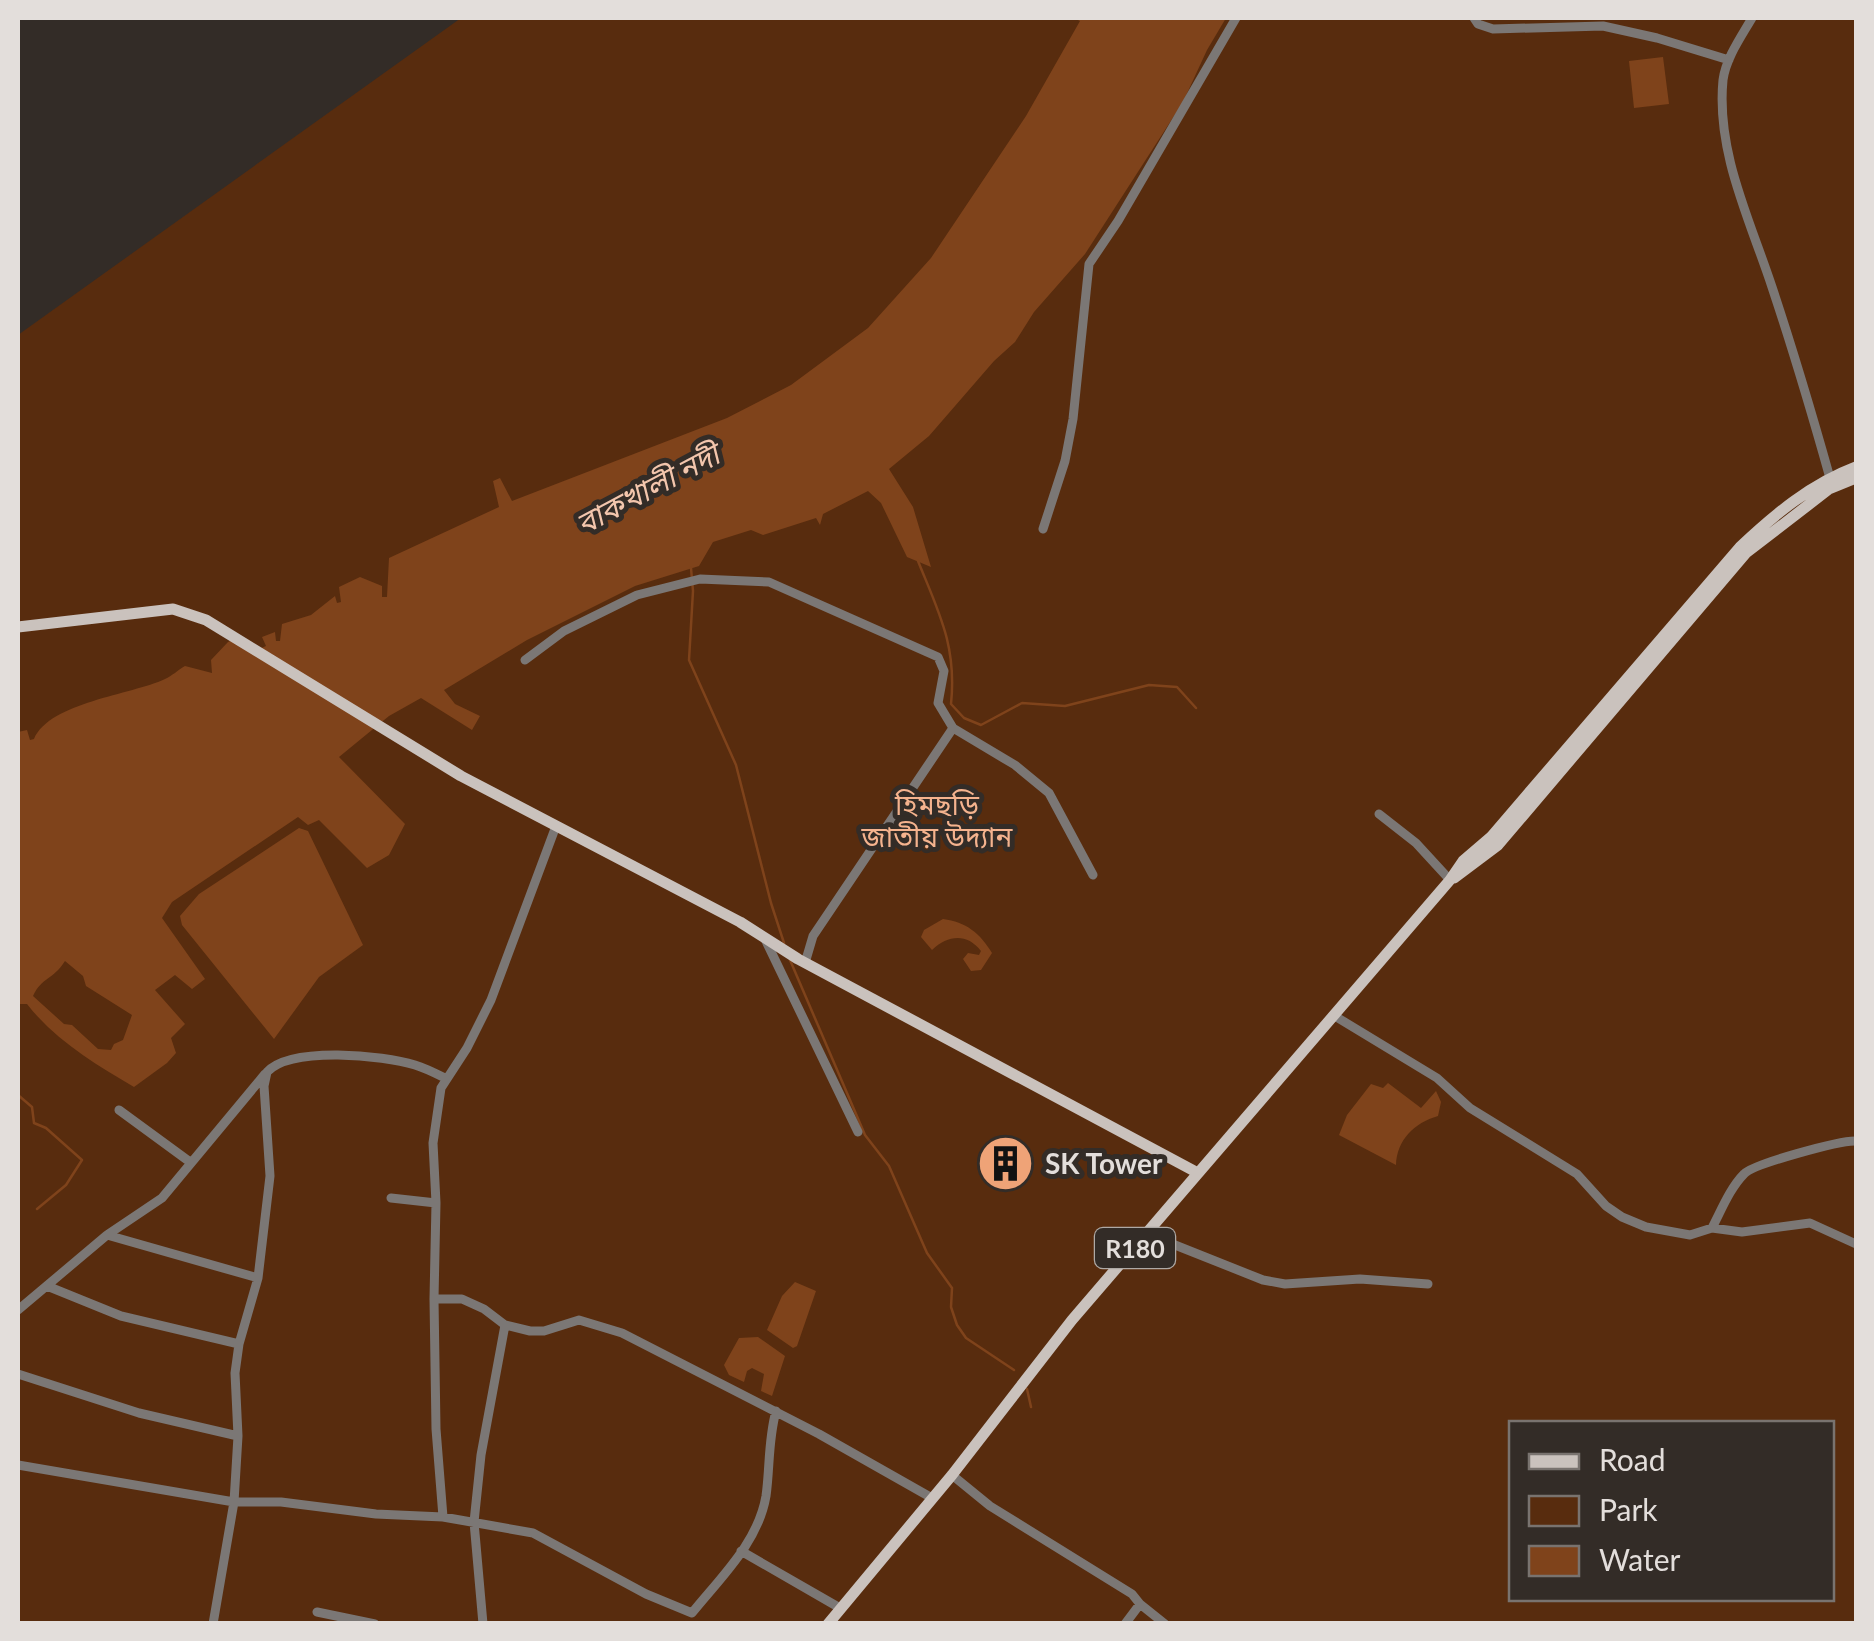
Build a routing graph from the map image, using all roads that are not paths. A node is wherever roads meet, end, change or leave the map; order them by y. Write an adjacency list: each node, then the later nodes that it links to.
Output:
1 (1236, 18): 8 (street)
2 (1474, 18): 4 (street)
3 (1752, 18): 4 (street)
4 (1729, 60): 6 (street)
5 (1856, 467): 6 (main road, R180)
6 (1830, 478): 15 (main road, R180)
7 (1856, 478): 15 (main road, R180)
8 (1042, 528)
9 (18, 627): 13 (main road)
10 (525, 660): 11 (street)
11 (952, 728): 14 (street); 17 (street)
12 (1380, 814): 15 (street)
13 (556, 826): 16 (main road); 20 (street)
14 (1094, 875)
15 (1450, 880): 18 (main road, R180)
16 (765, 938): 17 (main road); 22 (street)
17 (801, 961): 25 (main road)
18 (1333, 1015): 25 (main road, R180); 28 (street)
19 (267, 1072): 20 (street); 24 (street); 32 (street)
20 (445, 1078): 27 (street)
21 (119, 1110): 24 (street)
22 (858, 1132)
23 (1856, 1140): 28 (street)
24 (190, 1162): 30 (street)
25 (1198, 1173): 29 (main road, R180)
26 (391, 1198): 27 (street)
27 (436, 1204): 35 (street)
28 (1712, 1228): 31 (street)
29 (1150, 1231): 33 (street); 43 (main road, R180)
30 (107, 1235): 32 (street); 34 (street)
31 (1856, 1244)
32 (258, 1278): 38 (street)
33 (1428, 1284)
34 (47, 1286): 36 (street); 38 (street)
35 (434, 1299): 37 (street); 46 (street)
36 (18, 1310)
37 (505, 1325): 40 (street); 47 (street)
38 (238, 1344): 41 (street)
39 (18, 1374): 41 (street)
40 (776, 1412): 44 (street); 48 (street)
41 (238, 1436): 45 (street)
42 (18, 1465): 45 (street)
43 (952, 1475): 44 (main road, R180); 49 (street)
44 (932, 1498): 50 (main road, R180)
45 (234, 1502): 46 (street); 53 (street)
46 (443, 1517): 47 (street)
47 (474, 1522): 48 (street); 54 (street)
48 (741, 1551): 50 (street)
49 (1140, 1604): 56 (street); 57 (street)
50 (840, 1608): 55 (main road, R180)
51 (317, 1612): 52 (street)
52 (371, 1623)
53 (212, 1624)
54 (483, 1624)
55 (828, 1624)
56 (1125, 1624)
57 (1165, 1624)

